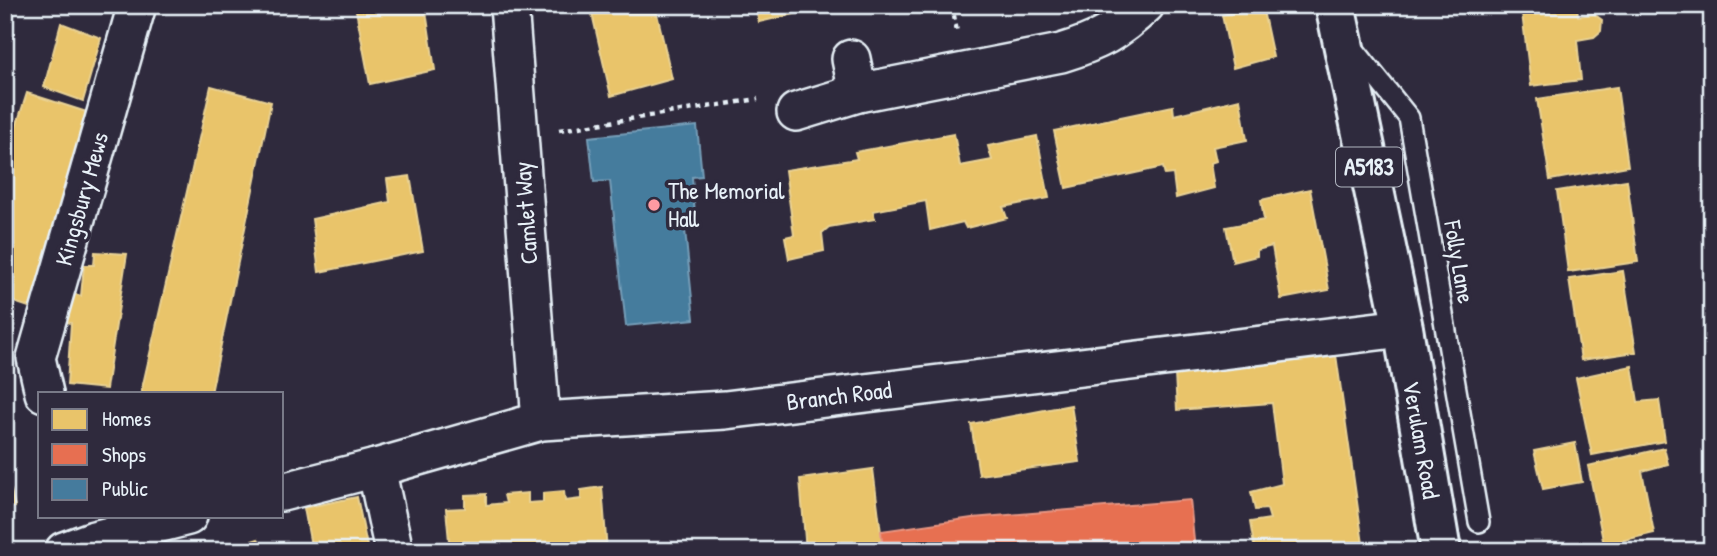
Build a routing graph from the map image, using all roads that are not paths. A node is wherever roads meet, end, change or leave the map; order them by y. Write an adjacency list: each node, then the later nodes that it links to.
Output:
1 (137, 5): 7 (street, Kingsbury Mews)
2 (509, 5): 8 (street, Camlet Way)
3 (1145, 5): 5 (street)
4 (1337, 19): 6 (main road, A5183); 12 (lane, Folly Lane)
5 (796, 112)
6 (1403, 328): 8 (street, Branch Road); 15 (main road, Verulam Road / A5183)
7 (44, 392)
8 (541, 421): 9 (street, Branch Road)
9 (376, 468): 10 (street, Branch Road); 14 (street)
10 (284, 491)
11 (177, 518): 13 (street)
12 (1479, 522)
13 (81, 535)
14 (394, 551)
15 (1441, 551)

